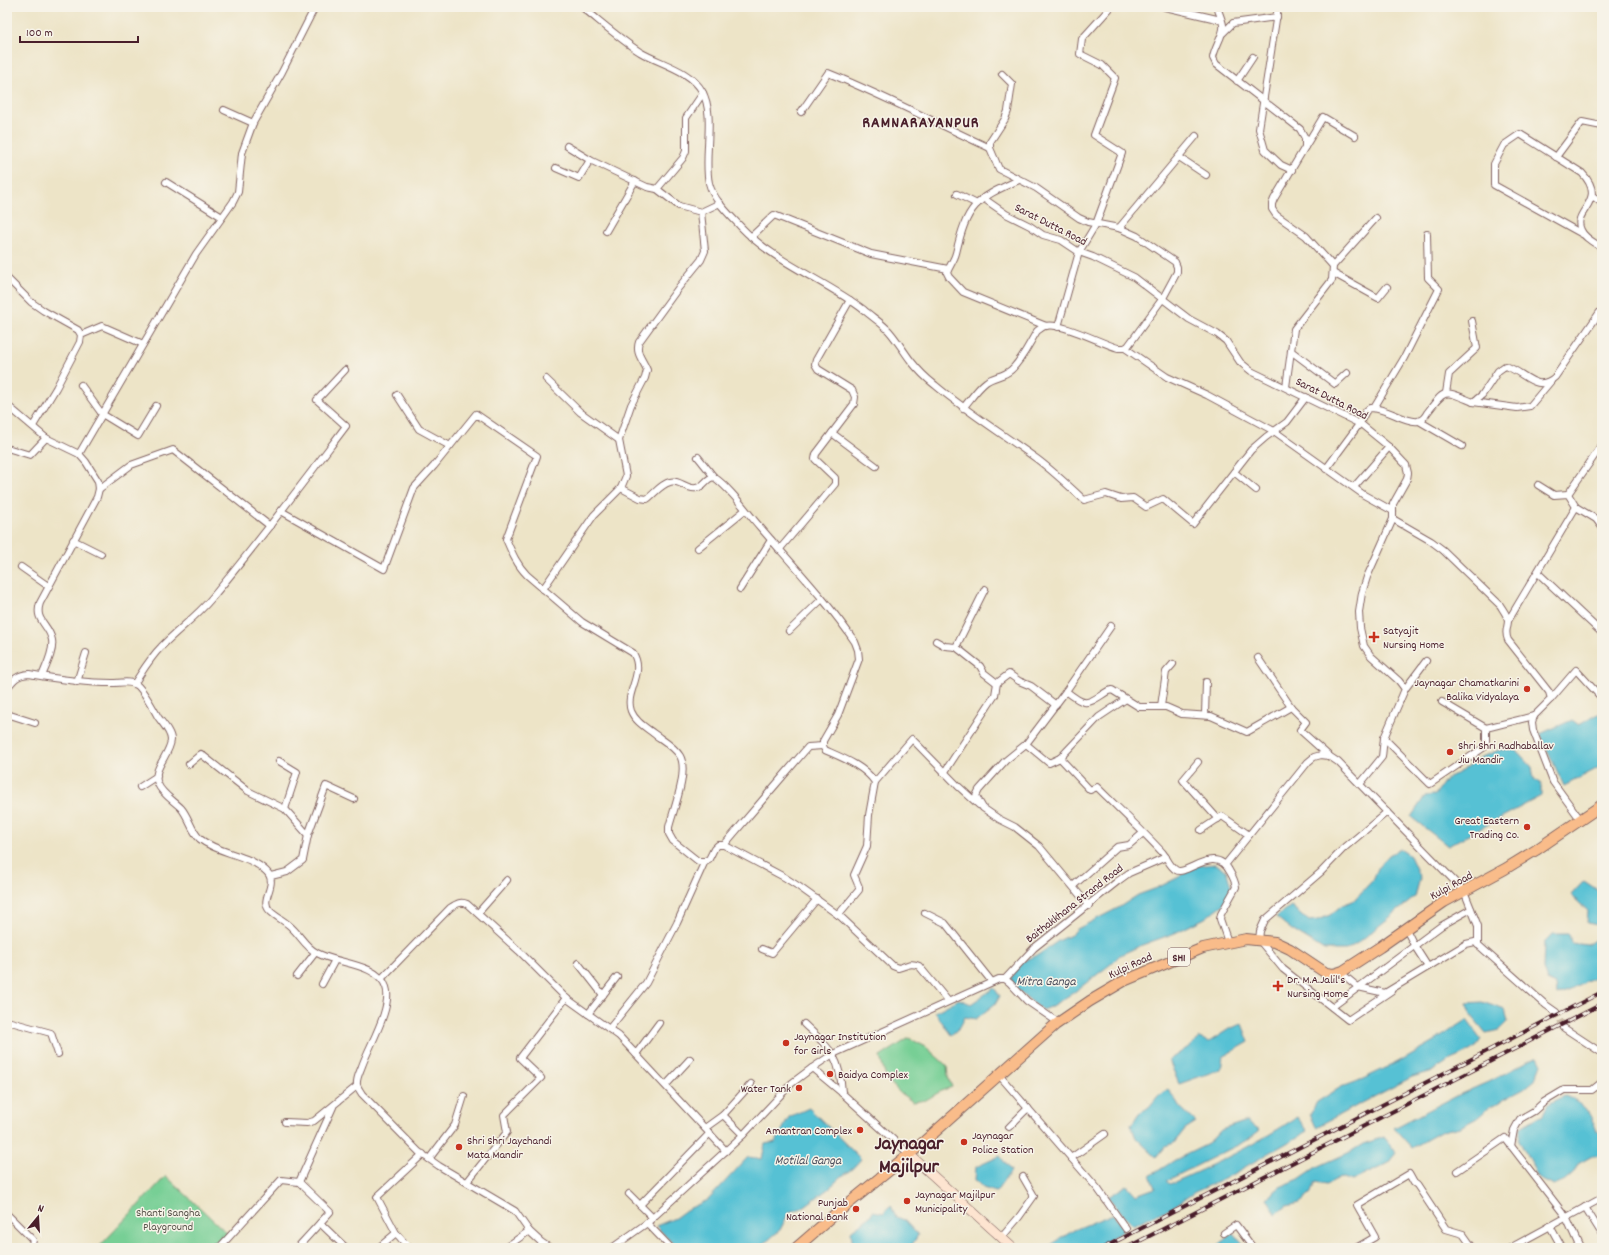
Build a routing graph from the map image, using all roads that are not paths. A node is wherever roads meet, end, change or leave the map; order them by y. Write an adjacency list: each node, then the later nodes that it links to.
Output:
1 (315, 7): 17 (street)
2 (582, 7): 13 (street)
3 (1111, 7): 43 (street)
4 (1165, 7): 8 (street)
5 (1217, 7): 8 (street)
6 (1278, 7): 7 (street)
7 (1277, 17): 9 (street); 14 (street)
8 (1221, 20): 9 (street)
9 (1223, 33): 12 (street)
10 (1253, 57): 12 (street)
11 (1002, 74): 23 (street)
12 (1237, 80): 14 (street)
13 (703, 93): 33 (street); 37 (street)
14 (1263, 102): 22 (street); 28 (street)
15 (224, 110): 17 (street)
16 (801, 112): 23 (street)
17 (253, 123): 41 (street)
18 (1602, 126): 25 (street)
19 (1196, 136): 24 (street)
20 (1355, 136): 22 (street)
21 (567, 146): 26 (street)
22 (1305, 147): 28 (street)
23 (990, 148): 30 (street)
24 (1179, 157): 29 (street); 44 (street)
25 (1556, 157): 35 (street); 47 (street)
26 (590, 160): 27 (street); 31 (street)
27 (556, 168)
28 (1292, 170): 52 (street)
29 (1206, 175)
30 (1019, 180): 36 (street); 43 (street)
31 (635, 181): 33 (street); 45 (street)
32 (166, 182): 41 (street)
33 (657, 189): 40 (street)
34 (957, 194): 39 (street)
35 (1594, 197): 38 (street); 47 (street)
36 (983, 198): 39 (street); 50 (street, Sarat Dutta Road)
37 (720, 203): 40 (street); 48 (street)
38 (1602, 203)
39 (977, 204): 51 (street)
40 (701, 212): 86 (street)
41 (222, 217): 62 (street)
42 (1376, 218): 52 (street)
43 (1096, 224): 44 (street); 50 (street)
44 (1119, 228): 55 (street)
45 (606, 231)
46 (1427, 234): 78 (street)
47 (1584, 235): 49 (street)
48 (750, 237): 51 (street); 56 (street)
49 (1602, 248)
50 (1079, 252): 55 (street, Sarat Dutta Road); 60 (street)
51 (948, 269): 59 (street)
52 (1333, 269): 54 (street); 64 (street)
53 (7, 278): 61 (street)
54 (1387, 287)
55 (1163, 298): 63 (street); 70 (street, Sarat Dutta Road)
56 (850, 300): 77 (street); 83 (street)
57 (1602, 309): 67 (street)
58 (1472, 321): 71 (street)
59 (1046, 326): 60 (street); 77 (street)
60 (1058, 328): 63 (street)
61 (81, 335): 62 (street); 82 (street)
62 (143, 344): 79 (street)
63 (1125, 348): 84 (street)
64 (1291, 351): 66 (street); 70 (street)
65 (345, 370): 106 (street)
66 (1347, 373)
67 (1555, 377): 74 (street); 74 (street)
68 (546, 379): 86 (street)
69 (81, 385): 79 (street)
70 (1286, 387): 73 (street, Sarat Dutta Road)
71 (1446, 392): 74 (street); 80 (street)
72 (397, 395): 88 (street)
73 (1306, 397): 81 (street, Sarat Dutta Road); 84 (street)
74 (1473, 402)
75 (7, 405): 82 (street)
76 (156, 406): 79 (street)
77 (963, 408): 96 (street)
78 (1374, 408): 80 (street); 81 (street)
79 (102, 414): 92 (street)
80 (1419, 421): 89 (street)
81 (1360, 424): 90 (street, Sarat Dutta Road); 95 (street)
82 (33, 426): 85 (street)
83 (832, 432): 94 (street); 114 (street)
84 (1274, 432): 95 (street); 96 (street)
85 (46, 438): 91 (street); 92 (street)
86 (619, 440): 100 (street)
87 (1602, 445): 103 (street)
88 (450, 446): 106 (street); 119 (street)
89 (1462, 446)
90 (1389, 447): 99 (street); 107 (street, Sarat Dutta Road)
91 (7, 448)
92 (79, 454): 101 (street)
93 (698, 457): 97 (street)
94 (876, 466)
95 (1326, 469): 99 (street)
96 (1234, 472): 102 (street)
97 (714, 478): 100 (street); 105 (street)
98 (1538, 485): 103 (street)
99 (1354, 487): 107 (street)
100 (621, 488): 119 (street)
101 (99, 489): 109 (street); 111 (street)
102 (1256, 490)
103 (1568, 494): 104 (street)
104 (1576, 507): 110 (street); 117 (street)
105 (745, 510): 112 (street); 113 (street)
106 (281, 511): 109 (street)
107 (1393, 511): 108 (street, Sarat Dutta Road)
108 (1393, 519): 123 (street); 139 (street, Sarat Dutta Road)
109 (270, 526): 137 (street)
110 (1602, 527)
111 (73, 540): 115 (street); 118 (street)
112 (771, 540): 114 (street); 120 (street)
113 (698, 548)
114 (779, 550): 122 (street)
115 (101, 554)
116 (22, 567): 118 (street)
117 (1538, 573): 123 (street); 126 (street)
118 (48, 586): 133 (street)
119 (543, 589): 179 (street)
120 (740, 589)
121 (985, 589): 128 (street)
122 (821, 600): 125 (street); 155 (street)
123 (1508, 620): 143 (street)
124 (1111, 626): 140 (street)
125 (789, 631)
126 (1602, 633)
127 (936, 641): 128 (street)
128 (956, 647): 136 (street)
129 (86, 653): 134 (street)
130 (1258, 658): 147 (street)
131 (1426, 661): 139 (street)
132 (1173, 664): 146 (street)
133 (42, 676): 134 (street); 138 (street)
134 (77, 682): 137 (street)
135 (1206, 682): 149 (street)
136 (997, 683): 145 (street); 161 (street)
137 (134, 684): 162 (street)
138 (7, 688)
139 (1405, 689): 153 (street)
140 (1066, 691): 142 (street); 145 (street)
141 (1602, 694): 143 (street)
142 (1126, 699): 146 (street); 157 (street)
143 (1551, 699): 150 (street)
144 (1442, 702): 152 (street)
145 (1056, 705): 154 (street)
146 (1161, 706): 149 (street)
147 (1291, 707): 149 (street); 156 (street)
148 (7, 714): 151 (street)
149 (1205, 715)
150 (1534, 716): 152 (street); 172 (street)
151 (35, 723)
152 (1486, 728): 153 (street)
153 (1384, 738): 164 (street)
154 (1026, 744): 157 (street); 168 (street)
155 (823, 746): 163 (street); 177 (street)
156 (1329, 756): 164 (street); 176 (street)
157 (1060, 758): 175 (street)
158 (279, 760): 169 (street)
159 (1198, 762): 171 (street)
160 (189, 764): 169 (street)
161 (944, 773): 163 (street); 168 (street)
162 (157, 776): 165 (street); 181 (street)
163 (875, 782): 190 (street)
164 (1360, 784): 170 (street)
165 (140, 787)
166 (354, 799): 174 (street)
167 (1602, 805): 172 (main road, Kulpi Road)
168 (984, 808): 183 (street)
169 (285, 809): 174 (street)
170 (1387, 812): 184 (street); 192 (street)
171 (1218, 819): 173 (street); 176 (street)
172 (1580, 819): 184 (main road, Kulpi Road)
173 (1201, 830)
174 (308, 834): 181 (street)
175 (1143, 834): 178 (street); 183 (street)
176 (1249, 835): 180 (street)
177 (724, 845): 179 (street); 185 (street)
178 (1166, 857): 180 (street); 186 (street, Baithakkhana Strand Road)
179 (705, 861): 221 (street)
180 (1225, 865): 193 (street)
181 (271, 876): 197 (street)
182 (507, 880): 188 (street)
183 (1073, 886): 186 (street)
184 (1464, 891): 187 (street); 191 (main road, Kulpi Road)
185 (817, 899): 190 (street); 196 (street)
186 (1089, 906): 205 (street, Baithakkhana Strand Road)
187 (1471, 909): 194 (street); 195 (street)
188 (478, 913): 204 (street); 211 (street)
189 (925, 913): 206 (street)
190 (838, 915): 212 (street)
191 (1406, 929): 194 (street); 201 (main road, Kulpi Road)
192 (1259, 940): 193 (main road, Kulpi Road / SH1); 201 (main road, Kulpi Road / SH1); 213 (street)
193 (1228, 942): 218 (main road, Kulpi Road / SH1)
194 (1414, 945): 200 (street); 208 (street)
195 (1478, 945): 200 (street); 214 (street)
196 (762, 949)
197 (315, 953): 198 (street); 202 (street)
198 (335, 960): 204 (street); 207 (street)
199 (578, 964): 210 (street)
200 (1428, 967): 209 (street)
201 (1340, 972): 208 (street)
202 (297, 976)
203 (617, 977): 210 (street)
204 (382, 978): 232 (street)
205 (1005, 979): 206 (street); 218 (street)
206 (992, 982): 212 (street)
207 (322, 984)
208 (1358, 987): 209 (street); 213 (street)
209 (1391, 990): 213 (street)
210 (603, 995): 215 (street)
211 (566, 998): 215 (street); 253 (street)
212 (948, 1001): 225 (street)
213 (1332, 1007)
214 (1556, 1012)
215 (588, 1014): 221 (street)
216 (7, 1021): 223 (street)
217 (659, 1023): 224 (street)
218 (1059, 1023): 228 (main road, Kulpi Road / SH1)
219 (804, 1024): 225 (street)
220 (1564, 1028): 222 (street)
221 (609, 1029): 224 (street)
222 (1602, 1053)
223 (58, 1054)
224 (636, 1054): 231 (street)
225 (833, 1054): 227 (street); 233 (street)
226 (690, 1059): 231 (street)
227 (812, 1068): 233 (street); 243 (street)
228 (999, 1075): 236 (street); 247 (main road, Kulpi Road / SH1)
229 (1602, 1082): 244 (street)
230 (751, 1084): 237 (street)
231 (666, 1085): 240 (street)
232 (357, 1086): 235 (street); 246 (street)
233 (842, 1093): 247 (street)
234 (464, 1096): 249 (street)
235 (334, 1105): 238 (street); 252 (street)
236 (1028, 1108): 239 (street); 248 (street)
237 (724, 1115): 240 (street); 243 (street)
238 (285, 1122)
239 (1009, 1127)
240 (705, 1128): 241 (street)
241 (710, 1133): 245 (street); 256 (street)
242 (1105, 1134): 248 (street)
243 (743, 1135): 245 (street)
244 (1511, 1146): 250 (street); 259 (street)
245 (726, 1151): 260 (street)
246 (423, 1154): 249 (street); 267 (street)
247 (909, 1154): 269 (main road); 280 (main road, Kulpi Road / SH1)
248 (1071, 1158): 264 (street)
249 (429, 1159): 253 (street)
250 (1458, 1171)
251 (1023, 1177): 269 (street)
252 (299, 1182): 261 (street); 271 (street)
253 (467, 1182): 265 (street)
254 (629, 1194): 256 (street)
255 (1602, 1198): 257 (street)
256 (640, 1205): 260 (street)
257 (1585, 1207): 259 (street); 266 (street)
258 (7, 1214): 270 (street)
259 (1566, 1217): 263 (street); 287 (street)
260 (653, 1218): 262 (street)
261 (320, 1223): 272 (street); 273 (street)
262 (647, 1223): 278 (street); 279 (street)
263 (1550, 1226): 285 (street); 286 (street)
264 (1126, 1229)
265 (529, 1231): 276 (street); 277 (street)
266 (1600, 1231)
267 (396, 1233): 274 (street); 275 (street)
268 (1224, 1233): 282 (street)
269 (1001, 1238): 281 (main road)
270 (31, 1248)
271 (219, 1248)
272 (297, 1248)
273 (346, 1248)
274 (378, 1248)
275 (409, 1248)
276 (505, 1248)
277 (550, 1248)
278 (612, 1248)
279 (671, 1248)
280 (796, 1248)
281 (1013, 1248)
282 (1253, 1248)
283 (1356, 1248): 284 (street)
284 (1473, 1248)
285 (1510, 1248)
286 (1562, 1248)
287 (1580, 1248)

